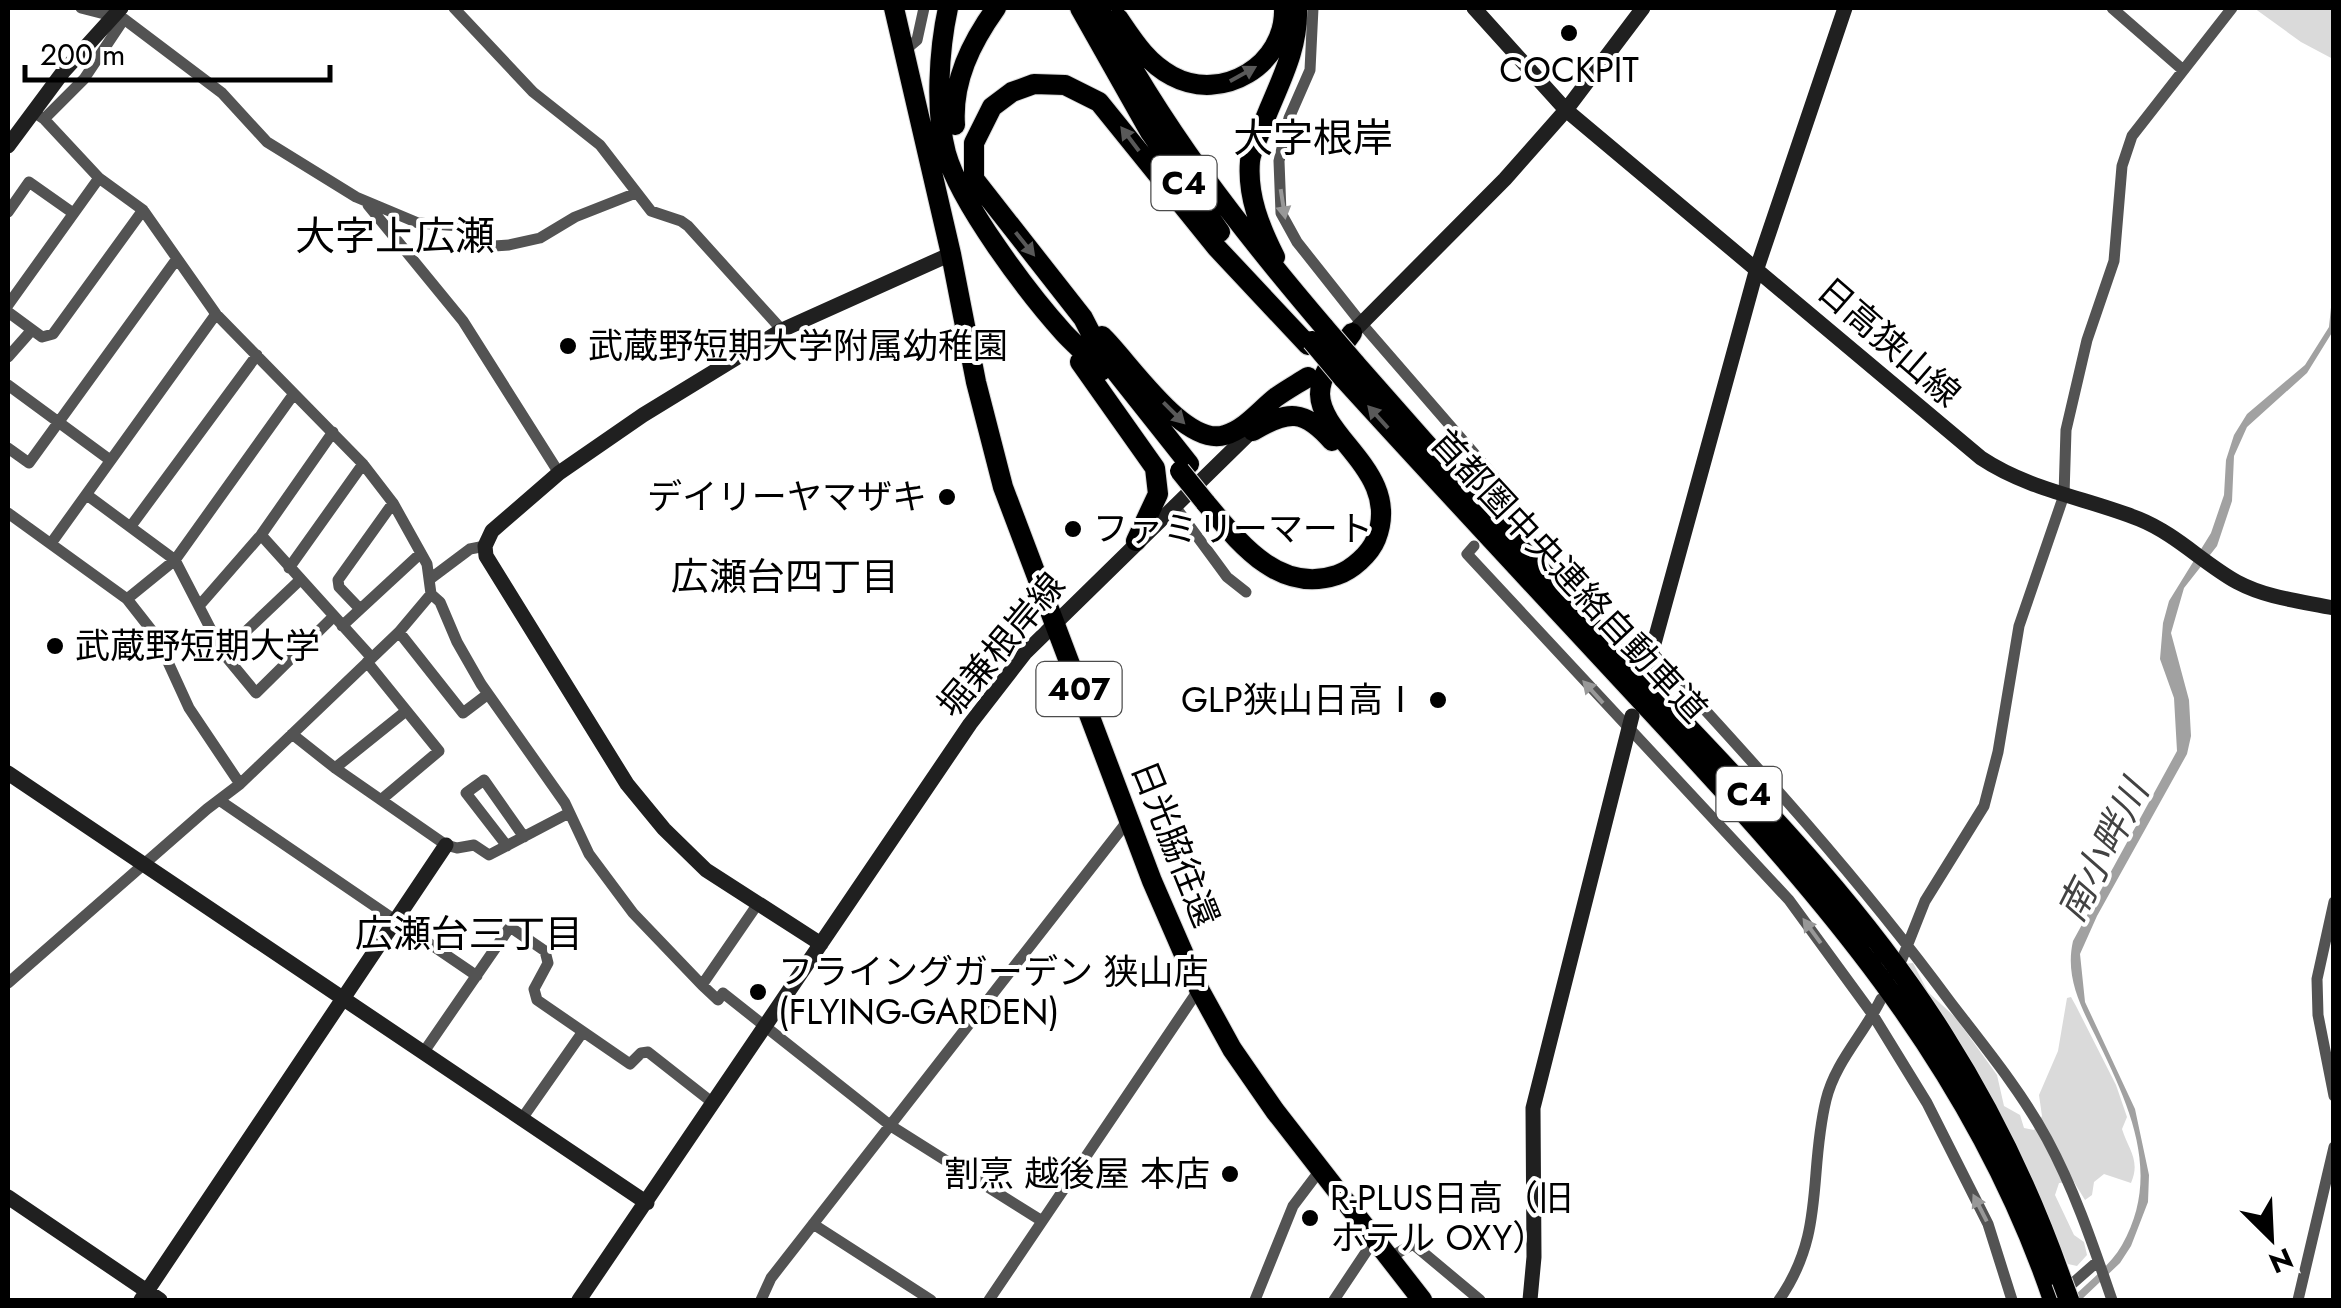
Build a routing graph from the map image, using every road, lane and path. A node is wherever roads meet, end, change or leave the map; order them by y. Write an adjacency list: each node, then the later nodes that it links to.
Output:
1 (81, 8): 19 (street)
2 (454, 8): 28 (street)
3 (894, 8): 20 (highway, 日光脇往還 / 407)
4 (924, 8): 20 (street)
5 (948, 8): 22 (highway)
6 (985, 8): 22 (highway)
7 (996, 8): 27 (highway)
8 (1080, 8): 44 (highway, C4)
9 (1099, 8): 36 (highway, C4)
10 (1112, 8): 11 (highway, one-way to 11)
11 (1284, 8)
12 (1297, 8): 36 (highway)
13 (1313, 8): 40 (street, one-way to 40)
14 (1474, 8): 23 (street, 日高狭山線)
15 (1643, 8): 23 (street, 堀兼根岸線)
16 (1845, 8): 35 (street)
17 (2112, 8): 21 (street)
18 (2232, 8): 21 (street)
19 (120, 14): 24 (street); 29 (street)
20 (904, 51): 33 (highway, 日光脇往還 / 407)
21 (2183, 70): 59 (street)
22 (942, 108): 43 (highway)
23 (1566, 110): 35 (street, 日高狭山線); 40 (street, 堀兼根岸線)
24 (38, 114): 25 (street); 26 (street)
25 (8, 146)
26 (99, 178): 30 (street); 32 (street)
27 (974, 179): 39 (highway, one-way to 39); 44 (highway, one-way to 27)
28 (636, 193): 29 (street); 41 (street)
29 (364, 200): 57 (street)
30 (142, 210): 34 (street); 42 (street)
31 (8, 212): 32 (street)
32 (73, 213): 37 (street)
33 (952, 254): 41 (street); 83 (highway, 日光脇往還 / 407)
34 (176, 260): 38 (street); 50 (street)
35 (1756, 268): 59 (street, 日高狭山線); 85 (street)
36 (1292, 289): 44 (highway, C4)
37 (8, 308): 42 (street)
38 (216, 314): 45 (street); 54 (street)
39 (1083, 318): 47 (highway, one-way to 47); 56 (highway)
40 (1357, 329): 47 (street, 堀兼根岸線); 60 (highway); 63 (street)
41 (782, 330): 57 (street)
42 (31, 331): 46 (street)
43 (1064, 333): 56 (highway); 67 (highway)
44 (1315, 338): 134 (highway, 首都圏中央連絡自動車道 / C4, bridge)
45 (257, 356): 49 (street); 65 (street)
46 (8, 358)
47 (1308, 377): 51 (street, 堀兼根岸線)
48 (8, 385): 50 (street)
49 (293, 395): 52 (street); 72 (street)
50 (58, 423): 53 (street); 54 (street)
51 (1252, 430): 60 (highway); 62 (street, 堀兼根岸線)
52 (332, 432): 55 (street); 66 (street)
53 (8, 448)
54 (110, 460): 58 (street)
55 (363, 464): 61 (street); 73 (street)
56 (1185, 467): 60 (highway)
57 (560, 473): 69 (street)
58 (87, 494): 65 (street); 68 (street)
59 (2064, 495): 80 (street, 日高狭山線); 108 (street)
60 (1210, 498)
61 (393, 503): 71 (street); 81 (street)
62 (1174, 505): 67 (street, 堀兼根岸線); 76 (street)
63 (1504, 506)
64 (8, 513): 68 (street)
65 (131, 526): 72 (street)
66 (261, 534): 73 (street); 79 (street)
67 (1136, 540): 83 (street, 堀兼根岸線)
68 (52, 542): 78 (street)
69 (485, 546): 74 (street); 105 (street)
70 (1474, 546): 91 (street, one-way to 70)
71 (421, 554): 74 (street); 81 (street)
72 (175, 560): 78 (street); 79 (street)
73 (289, 568): 75 (street)
74 (430, 579): 77 (street)
75 (300, 580): 82 (street); 86 (street)
76 (1246, 592)
77 (431, 594): 84 (street); 89 (street)
78 (127, 599): 95 (street)
79 (199, 606): 86 (street)
80 (2334, 608)
81 (360, 609): 82 (street)
82 (337, 622): 86 (street); 87 (street)
83 (1054, 622): 99 (highway, 日光脇往還 / 407); 107 (street, 堀兼根岸線)
84 (399, 632): 87 (street); 89 (street)
85 (1651, 651): 88 (street); 108 (street)
86 (223, 653)
87 (369, 660): 90 (street); 92 (street)
88 (1646, 669)
89 (488, 694): 98 (street)
90 (406, 711): 93 (street); 96 (street)
91 (1630, 724): 117 (street, one-way to 91); 144 (street)
92 (292, 734): 93 (street); 95 (street)
93 (335, 768): 96 (street)
94 (8, 773): 103 (street)
95 (240, 784): 97 (street)
96 (382, 799): 101 (street)
97 (220, 800): 103 (street); 106 (street)
98 (569, 813): 100 (street); 113 (street)
99 (1130, 818): 114 (highway, 日光脇往還 / 407); 124 (street)
100 (524, 837): 102 (street); 102 (street)
101 (446, 845): 102 (street); 106 (street)
102 (507, 846)
103 (143, 864): 112 (street); 116 (street)
104 (2334, 902): 109 (street)
105 (757, 905): 107 (street); 113 (street)
106 (397, 920): 111 (street); 116 (street)
107 (821, 944): 118 (street, 堀兼根岸線)
108 (1908, 945): 110 (street); 133 (street)
109 (2329, 951): 121 (street)
110 (1902, 960)
111 (477, 976): 119 (street); 120 (street)
112 (8, 983)
113 (702, 985): 118 (street)
114 (1199, 989): 126 (highway, 日光脇往還 / 407); 129 (street)
115 (1881, 999): 117 (street)
116 (345, 1000): 120 (street); 135 (street)
117 (1873, 1015): 145 (street); 146 (street, one-way to 117)
118 (765, 1027): 122 (street, 堀兼根岸線); 124 (street)
119 (582, 1033): 122 (street); 123 (street)
120 (424, 1053): 123 (street)
121 (2334, 1096)
122 (713, 1103): 128 (street, 堀兼根岸線)
123 (522, 1120): 128 (street)
124 (890, 1126): 129 (street); 130 (street)
125 (2334, 1148): 148 (street)
126 (1321, 1169): 131 (highway, 日光脇往還 / 407); 140 (street)
127 (8, 1197): 135 (street)
128 (647, 1203): 136 (street, 堀兼根岸線)
129 (1042, 1221): 139 (street)
130 (813, 1224): 137 (street); 138 (street)
131 (1374, 1240): 132 (highway, 日光脇往還 / 407); 141 (street)
132 (1389, 1258): 142 (highway, 日光脇往還 / 407); 143 (street)
133 (2098, 1261): 134 (street); 147 (street)
134 (2058, 1295)
135 (149, 1298)
136 (579, 1300)
137 (761, 1300)
138 (931, 1300)
139 (989, 1300)
140 (1255, 1300)
141 (1334, 1300)
142 (1422, 1300)
143 (1480, 1300)
144 (1530, 1300)
145 (1779, 1300)
146 (2012, 1300)
147 (2112, 1300)
148 (2298, 1300)

